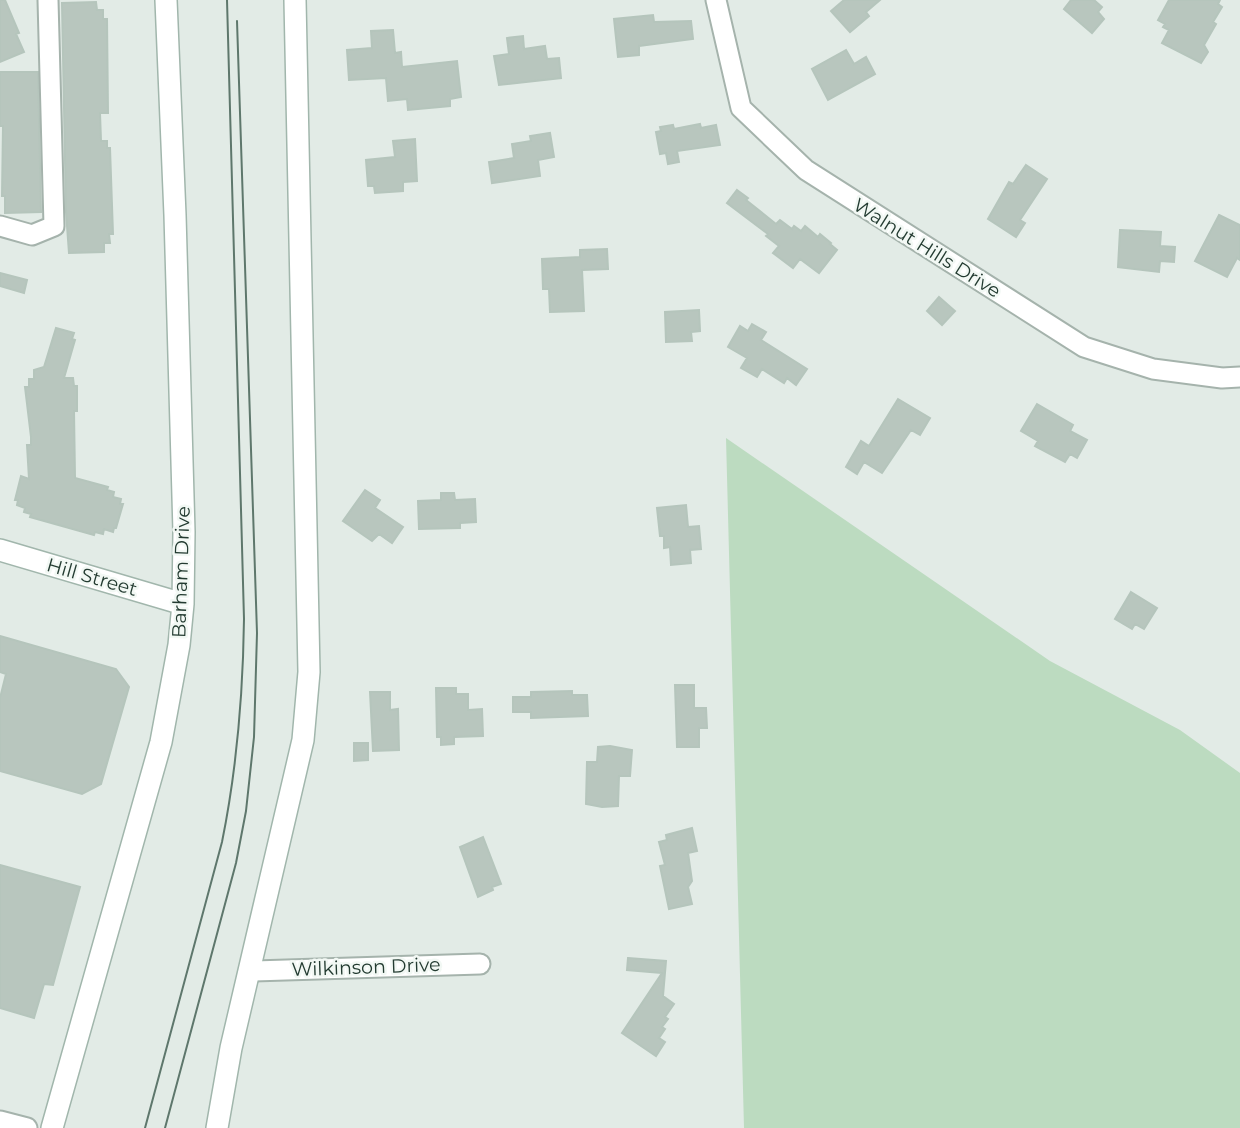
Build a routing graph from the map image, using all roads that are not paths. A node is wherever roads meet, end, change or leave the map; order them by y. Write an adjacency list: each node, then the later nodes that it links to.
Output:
1 (48, 0): 5 (street)
2 (166, 0): 8 (street, Barham Drive)
3 (295, 0): 10 (street)
4 (716, 0): 6 (street, Walnut Hills Drive)
5 (0, 226)
6 (1240, 377)
7 (0, 550): 8 (street, Hill Street)
8 (183, 604): 13 (street, Barham Drive)
9 (480, 964): 10 (street, Wilkinson Drive)
10 (251, 971): 14 (street)
11 (0, 1121): 12 (street)
12 (27, 1128)
13 (52, 1128)
14 (217, 1128)

